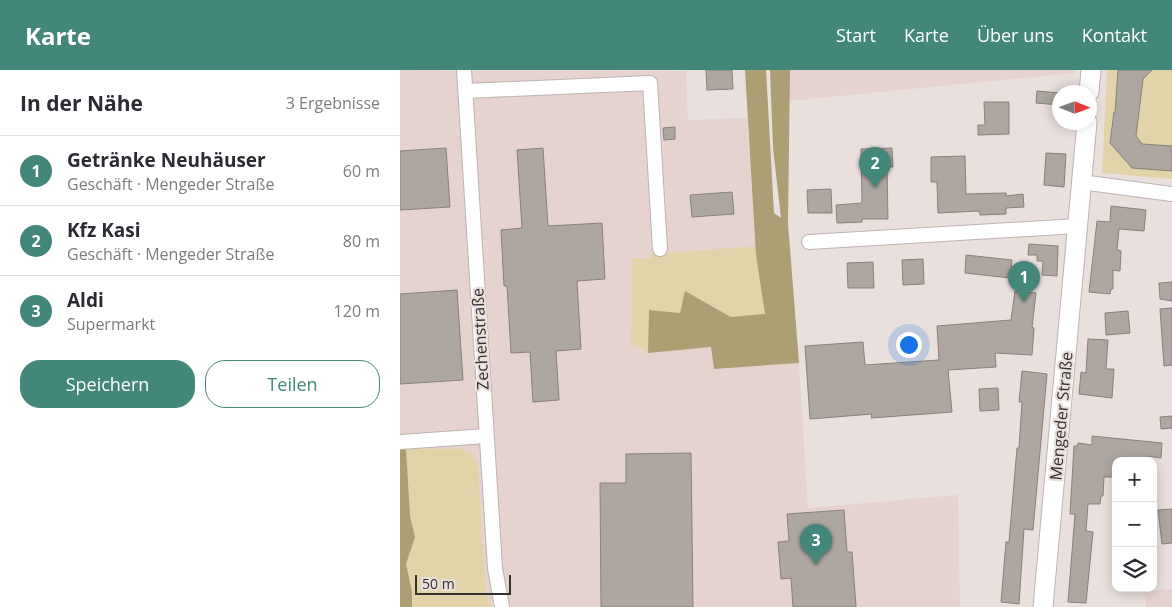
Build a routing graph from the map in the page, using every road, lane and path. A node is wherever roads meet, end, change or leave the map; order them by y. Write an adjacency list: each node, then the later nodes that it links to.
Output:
1 (464, 70): 4 (street, Zechenstraße)
2 (1091, 70): 3 (main road)
3 (1090, 85)
4 (466, 91): 10 (street); 11 (street, Zechenstraße)
5 (1086, 130): 6 (main road, Mengeder Straße)
6 (1081, 182): 7 (street); 8 (main road, Mengeder Straße)
7 (1172, 194)
8 (1078, 226): 9 (street); 14 (main road, Mengeder Straße)
9 (809, 242)
10 (660, 249)
11 (486, 436): 12 (street); 13 (street, Zechenstraße)
12 (400, 442)
13 (502, 607)
14 (1043, 607)

